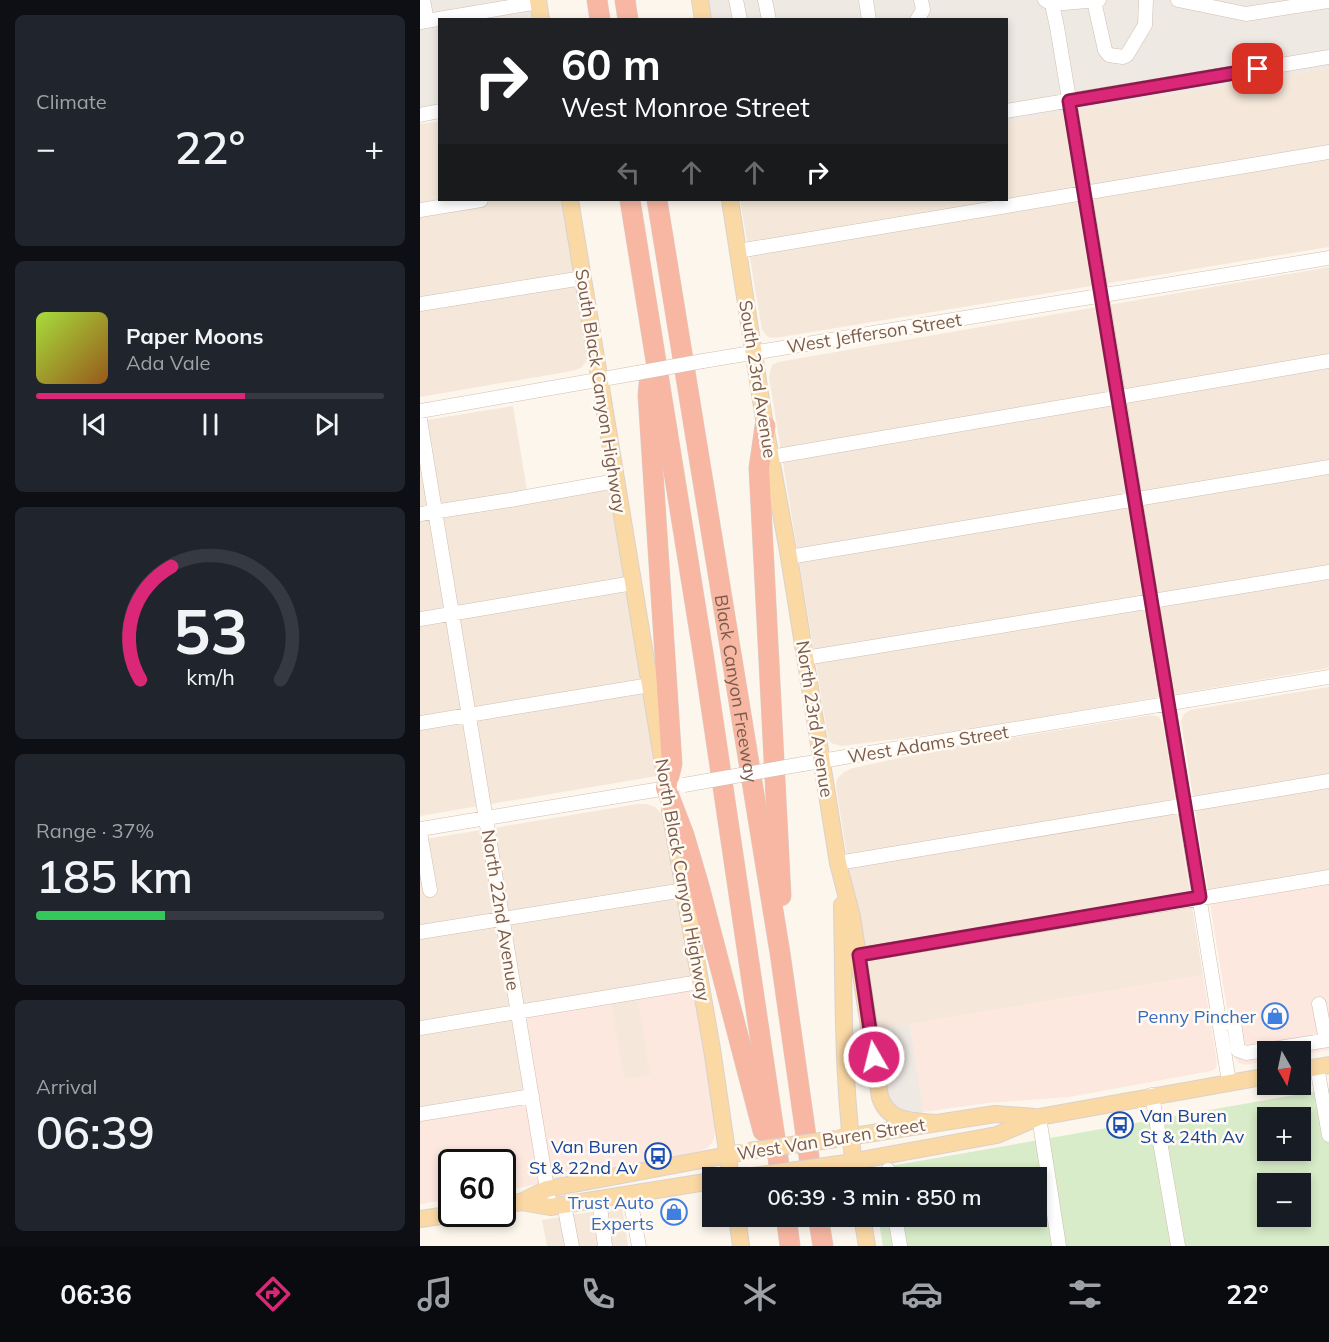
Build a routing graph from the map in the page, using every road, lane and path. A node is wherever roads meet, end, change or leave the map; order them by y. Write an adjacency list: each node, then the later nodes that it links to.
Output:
1 (422, 0): 27 (street)
2 (597, 0): 19 (highway)
3 (625, 0): 20 (highway)
4 (700, 0): 21 (main road)
5 (736, 0): 22 (street)
6 (765, 0): 23 (street)
7 (866, 0): 24 (street)
8 (921, 0): 25 (street)
9 (1098, 0): 13 (street)
10 (1146, 0): 13 (street)
11 (1178, 0): 14 (street)
12 (538, 1): 16 (street); 18 (main road)
13 (1094, 1): 15 (street)
14 (1329, 1)
15 (1048, 2): 29 (street)
16 (508, 8): 17 (street)
17 (443, 18)
18 (541, 18)
19 (600, 18)
20 (628, 18)
21 (703, 18)
22 (740, 18)
23 (769, 18)
24 (869, 18)
25 (918, 18)
26 (438, 19): 27 (street)
27 (423, 21)
28 (1329, 57): 29 (street)
29 (1069, 101): 31 (street); 34 (street)
30 (438, 111): 32 (street)
31 (1008, 111)
32 (420, 115)
33 (1329, 152): 34 (street)
34 (1085, 192): 41 (street); 44 (street)
35 (475, 201): 40 (street)
36 (570, 201): 43 (main road, South Black Canyon Highway)
37 (630, 201): 46 (highway, Black Canyon Freeway)
38 (657, 201): 86 (highway, Black Canyon Freeway)
39 (730, 201): 41 (main road, South 23rd Avenue)
40 (420, 210)
41 (738, 251): 47 (main road, South 23rd Avenue)
42 (1329, 258): 44 (street, West Jefferson Street)
43 (583, 278): 45 (street); 49 (main road, South Black Canyon Highway)
44 (1102, 296): 47 (street, West Jefferson Street); 50 (street)
45 (420, 304)
46 (653, 344): 74 (highway); 109 (highway, Black Canyon Freeway)
47 (753, 353): 49 (street, West Jefferson Street, bridge); 53 (main road, South 23rd Avenue)
48 (1329, 361): 50 (street)
49 (599, 379): 51 (street, West Jefferson Street); 56 (main road, South Black Canyon Highway)
50 (1119, 399): 54 (street); 57 (street)
51 (420, 411)
52 (420, 420): 58 (street, North 22nd Avenue)
53 (765, 426): 54 (main road, South 23rd Avenue); 86 (highway)
54 (771, 457): 60 (main road, South 23rd Avenue)
55 (1329, 467): 57 (street)
56 (616, 481): 58 (street); 62 (main road, South Black Canyon Highway)
57 (1135, 500): 60 (street); 63 (street)
58 (434, 511): 59 (street); 64 (street, North 22nd Avenue)
59 (420, 514)
60 (789, 557): 66 (main road, North 23rd Avenue)
61 (1329, 572): 63 (street)
62 (633, 583): 64 (street); 68 (main road, North Black Canyon Highway)
63 (1152, 600): 66 (street); 69 (street)
64 (452, 613): 65 (street); 70 (street, North 22nd Avenue)
65 (420, 619)
66 (805, 658): 72 (main road, North 23rd Avenue)
67 (1329, 677): 69 (street, West Adams Street)
68 (650, 685): 70 (street); 74 (main road, North Black Canyon Highway)
69 (1168, 704): 72 (street, West Adams Street); 75 (street)
70 (469, 715): 71 (street); 76 (street, North 22nd Avenue)
71 (420, 723)
72 (823, 761): 74 (street, West Adams Street, bridge); 78 (main road, North 23rd Avenue)
73 (1329, 781): 75 (street)
74 (675, 786): 76 (street, West Adams Street); 82 (main road, North Black Canyon Highway); 108 (highway)
75 (1185, 805): 78 (street); 83 (street)
76 (486, 818): 77 (street, West Adams Street); 84 (street, North 22nd Avenue)
77 (420, 831): 81 (street)
78 (838, 863): 80 (main road, North 23rd Avenue)
79 (1329, 877): 83 (street)
80 (842, 880): 87 (main road); 105 (main road)
81 (430, 890)
82 (684, 890): 84 (street); 88 (main road, North Black Canyon Highway)
83 (1200, 897): 87 (street); 91 (street)
84 (502, 919): 85 (street); 90 (street, North 22nd Avenue)
85 (420, 932)
86 (780, 953): 110 (highway, Black Canyon Freeway)
87 (859, 955): 103 (main road)
88 (699, 982): 90 (street); 106 (main road, North Black Canyon Highway)
89 (1319, 1004): 93 (street)
90 (518, 1012): 92 (street); 100 (street, North 22nd Avenue)
91 (1220, 1024): 94 (street); 95 (street)
92 (420, 1028)
93 (1328, 1040): 94 (street)
94 (1239, 1050): 95 (street)
95 (1224, 1052): 98 (street)
96 (1323, 1066): 104 (street)
97 (1257, 1078): 98 (main road, West Van Buren Street)
98 (1229, 1082): 99 (main road, West Van Buren Street)
99 (1152, 1095): 102 (main road, West Van Buren Street); 136 (street)
100 (532, 1096): 101 (street); 114 (street, North 22nd Avenue)
101 (420, 1114)
102 (1039, 1117): 103 (main road, West Van Buren Street); 112 (main road, West Van Buren Street); 135 (street)
103 (937, 1123): 105 (main road, West Van Buren Street)
104 (1329, 1135)
105 (843, 1137): 106 (main road, West Van Buren Street, bridge); 111 (main road)
106 (729, 1154): 107 (main road, North Black Canyon Highway); 114 (main road, West Van Buren Street)
107 (731, 1167)
108 (776, 1167)
109 (778, 1167)
110 (810, 1167)
111 (850, 1167)
112 (854, 1167)
113 (702, 1183): 115 (main road, West Van Buren Street)
114 (547, 1189): 117 (main road, West Van Buren Street); 119 (street, North 22nd Avenue)
115 (629, 1194): 116 (main road, West Van Buren Street); 129 (street)
116 (598, 1199): 119 (main road, West Van Buren Street); 128 (street)
117 (520, 1202): 118 (main road, West Van Buren Street); 119 (main road, West Van Buren Street)
118 (516, 1203)
119 (557, 1205): 127 (street, North 22nd Avenue)
120 (438, 1216): 121 (main road)
121 (420, 1219)
122 (738, 1227): 130 (main road)
123 (787, 1227): 131 (highway)
124 (820, 1227): 132 (highway)
125 (864, 1227): 133 (main road)
126 (897, 1227): 134 (street)
127 (572, 1246)
128 (605, 1246)
129 (639, 1246)
130 (741, 1246)
131 (790, 1246)
132 (823, 1246)
133 (867, 1246)
134 (900, 1246)
135 (1059, 1246)
136 (1179, 1246)

